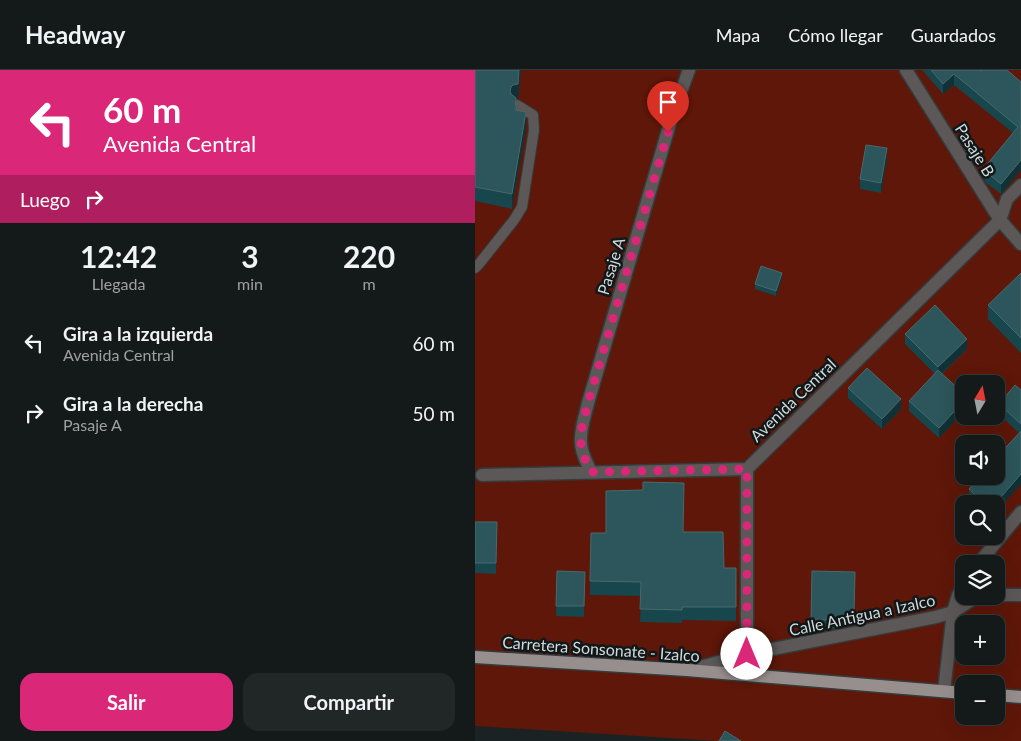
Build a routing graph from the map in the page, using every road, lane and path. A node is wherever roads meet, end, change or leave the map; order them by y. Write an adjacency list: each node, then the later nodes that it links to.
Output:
1 (689, 70): 9 (street, Pasaje A)
2 (906, 70): 5 (street, Pasaje B)
3 (517, 105): 7 (lane)
4 (1021, 186): 5 (street, Avenida Central)
5 (1000, 220): 6 (street, Pasaje B); 8 (street, Avenida Central)
6 (1021, 244)
7 (475, 268)
8 (747, 469): 9 (street); 18 (street)
9 (591, 472): 10 (street)
10 (482, 474)
11 (1021, 512): 12 (street)
12 (985, 555)
13 (1005, 594): 14 (street)
14 (1021, 595)
15 (955, 605): 17 (street)
16 (964, 605): 17 (street, Calle Antigua a Izalco)
17 (953, 612): 18 (street, Calle Antigua a Izalco); 21 (street)
18 (747, 654): 20 (street, Calle Antigua a Izalco)
19 (475, 657): 20 (main road, Carretera Sonsonate - Izalco)
20 (687, 670): 21 (main road, Carretera Sonsonate - Izalco)
21 (944, 691): 22 (main road, Carretera Sonsonate - Izalco)
22 (955, 692)
23 (1005, 696): 24 (main road)
24 (1021, 697)

